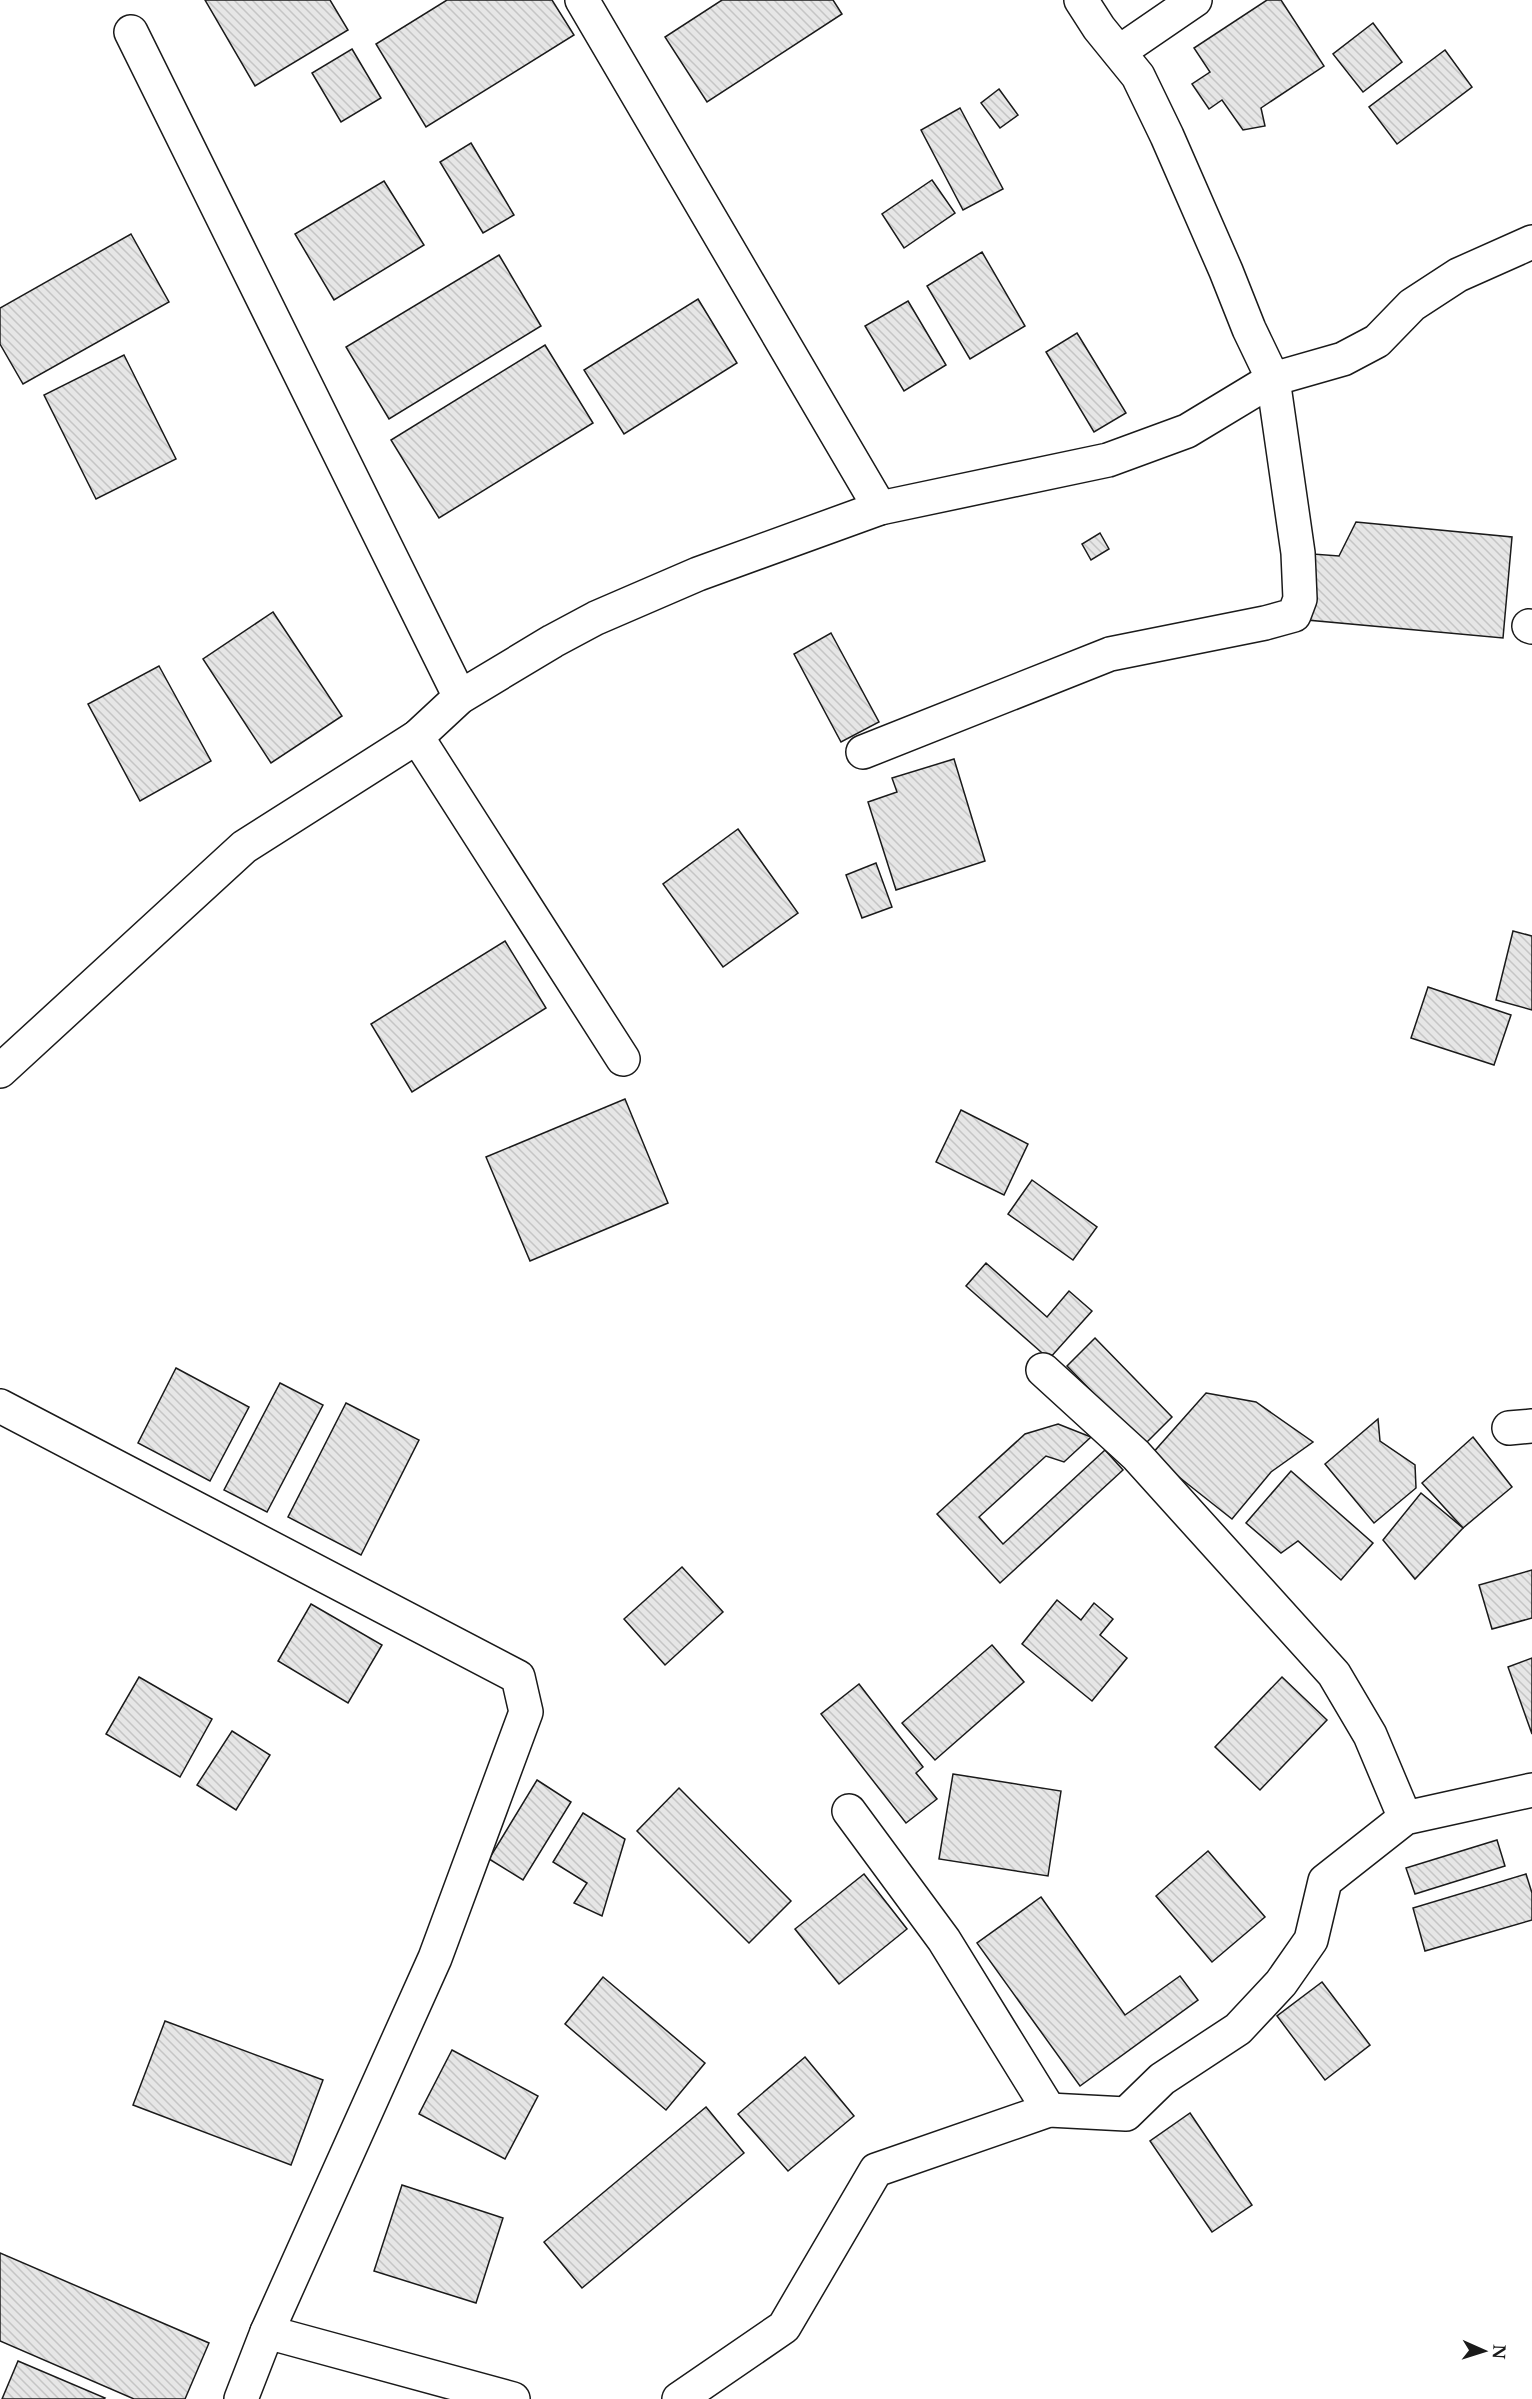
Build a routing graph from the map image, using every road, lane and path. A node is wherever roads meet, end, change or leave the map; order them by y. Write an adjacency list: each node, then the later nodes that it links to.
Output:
1 (582, 0): 8 (street)
2 (1081, 0): 5 (street)
3 (1195, 0): 5 (street)
4 (131, 32): 9 (street)
5 (1119, 52): 7 (street)
6 (1532, 242): 7 (street)
7 (1273, 379): 8 (street); 11 (street)
8 (880, 508): 9 (street)
9 (460, 697): 10 (street)
10 (417, 737): 12 (street); 13 (street)
11 (863, 752)
12 (623, 1059)
13 (0, 1071)
14 (1043, 1370): 18 (street)
15 (0, 1406): 20 (street)
16 (1532, 1790): 18 (street)
17 (849, 1811): 19 (street)
18 (1405, 1818): 19 (street)
19 (1049, 2110): 23 (street)
20 (267, 2332): 21 (street); 22 (street)
21 (241, 2399)
22 (513, 2399)
23 (679, 2399)

